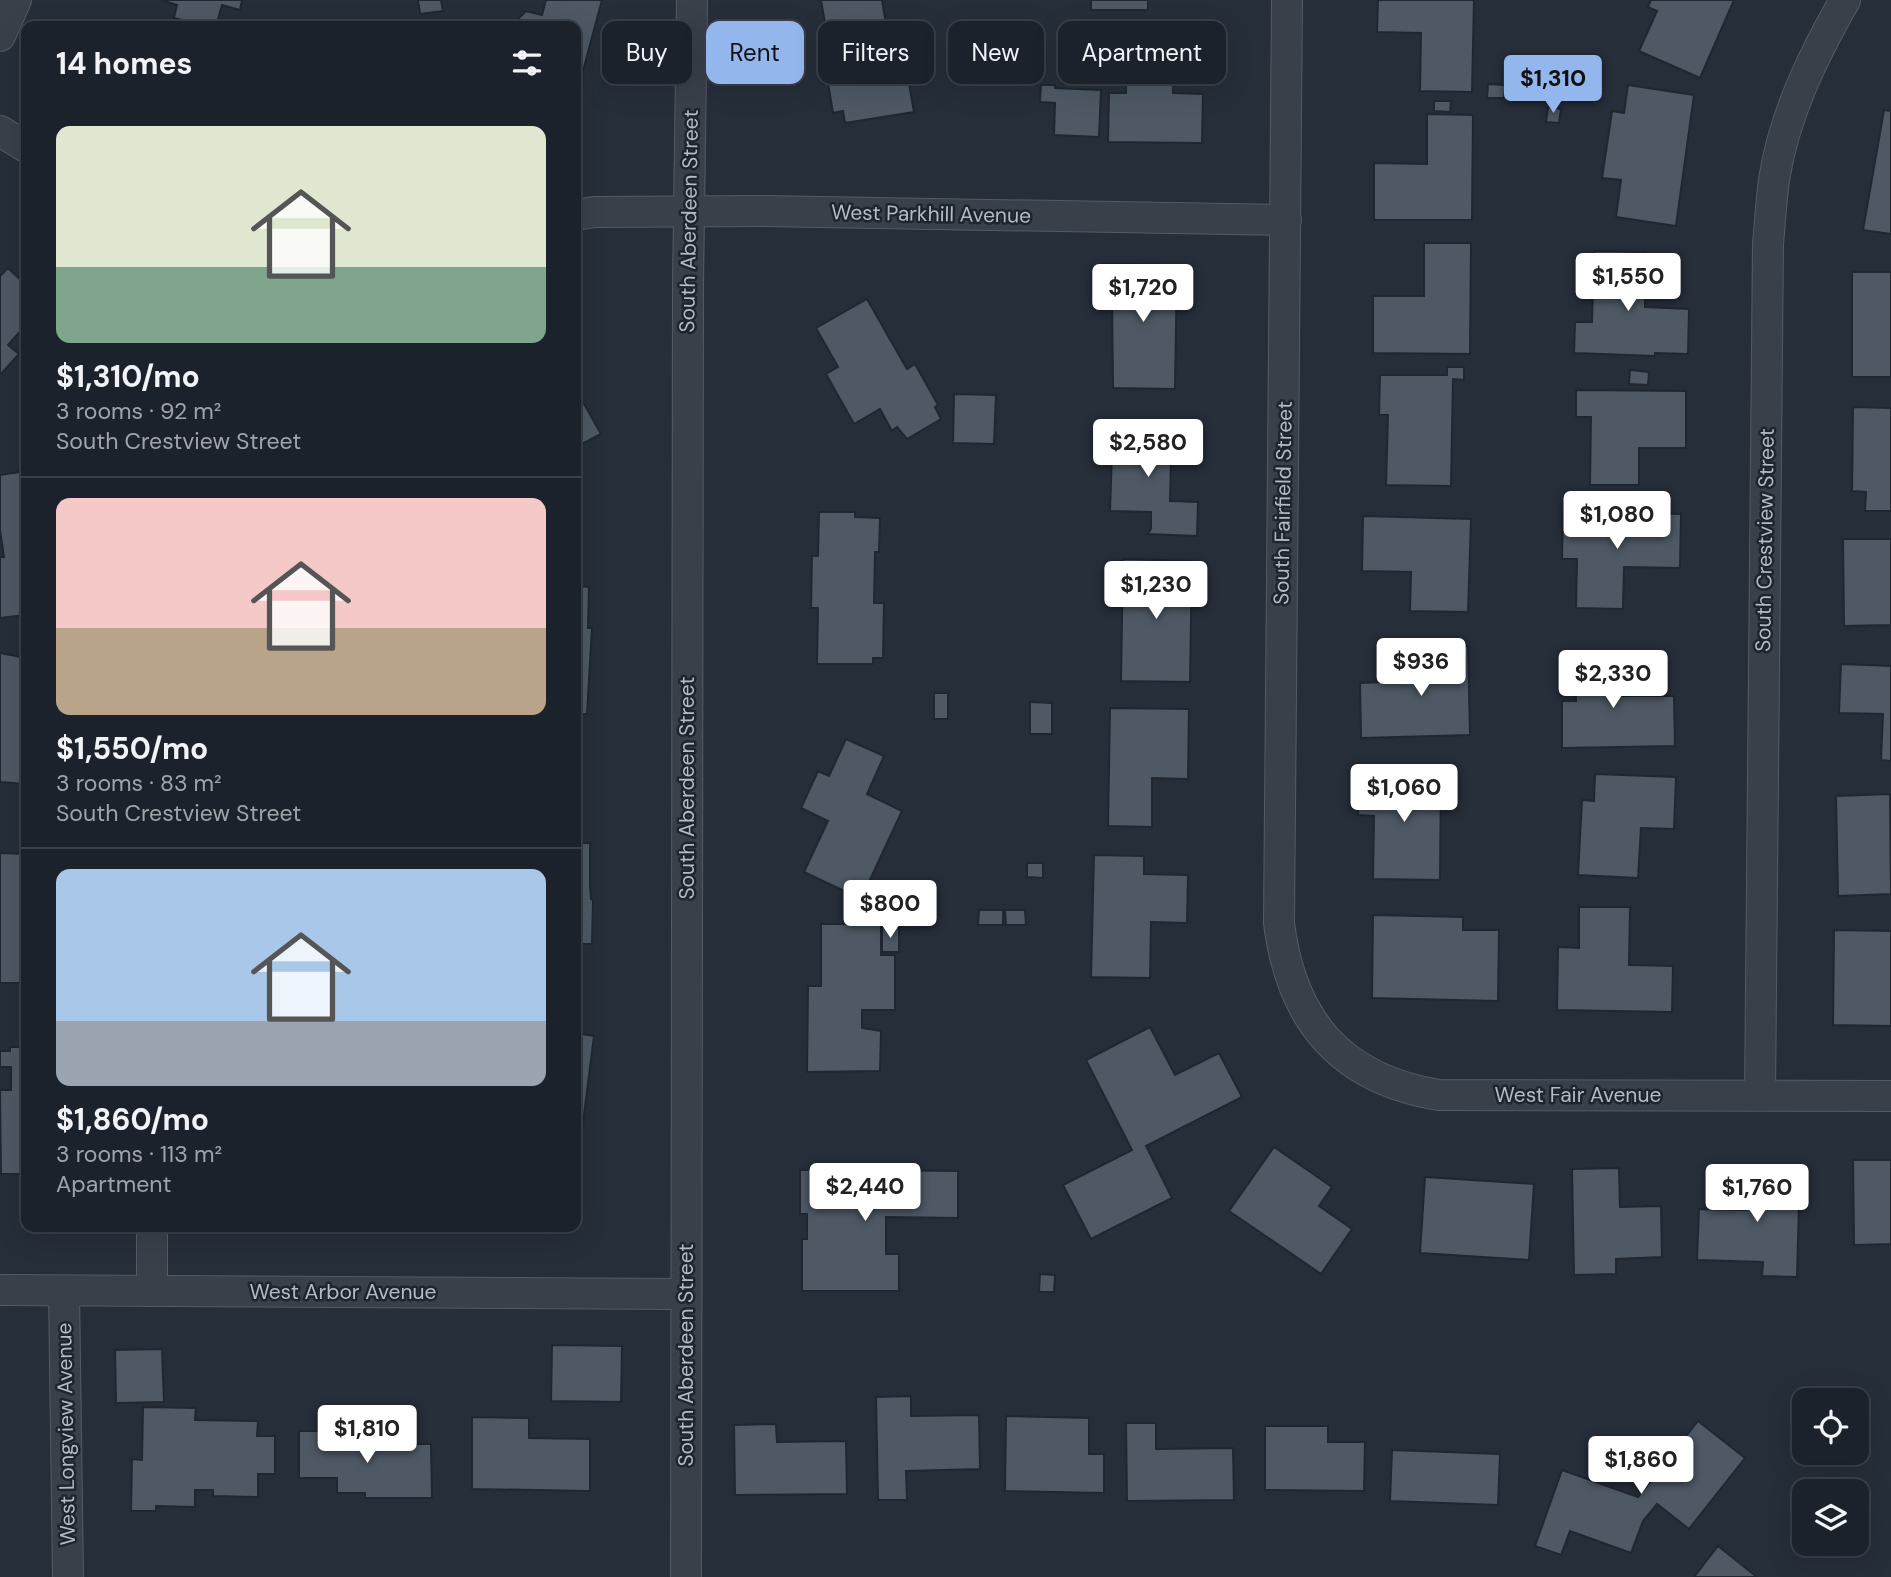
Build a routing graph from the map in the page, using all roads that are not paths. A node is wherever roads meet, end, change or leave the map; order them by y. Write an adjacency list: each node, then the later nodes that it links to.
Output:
1 (16, 0): 5 (street)
2 (692, 0): 8 (street, South Aberdeen Street)
3 (1287, 0): 10 (street, South Fairfield Street)
4 (1845, 0): 12 (street, South Crestview Street)
5 (0, 36)
6 (0, 131): 7 (street)
7 (21, 144)
8 (690, 212): 9 (street, West Parkhill Avenue); 10 (street, West Parkhill Avenue); 18 (street, South Aberdeen Street)
9 (581, 214)
10 (1286, 220): 11 (street, South Fairfield Street)
11 (1299, 1002): 12 (street, West Fair Avenue)
12 (1760, 1096): 13 (street, West Fair Avenue)
13 (1891, 1096)
14 (152, 1232): 17 (street)
15 (0, 1290): 16 (street, West Arbor Avenue)
16 (64, 1291): 17 (street, West Arbor Avenue); 19 (street, West Longview Avenue)
17 (152, 1291): 18 (street, West Arbor Avenue)
18 (686, 1294): 20 (street, South Aberdeen Street)
19 (68, 1577)
20 (686, 1577)

